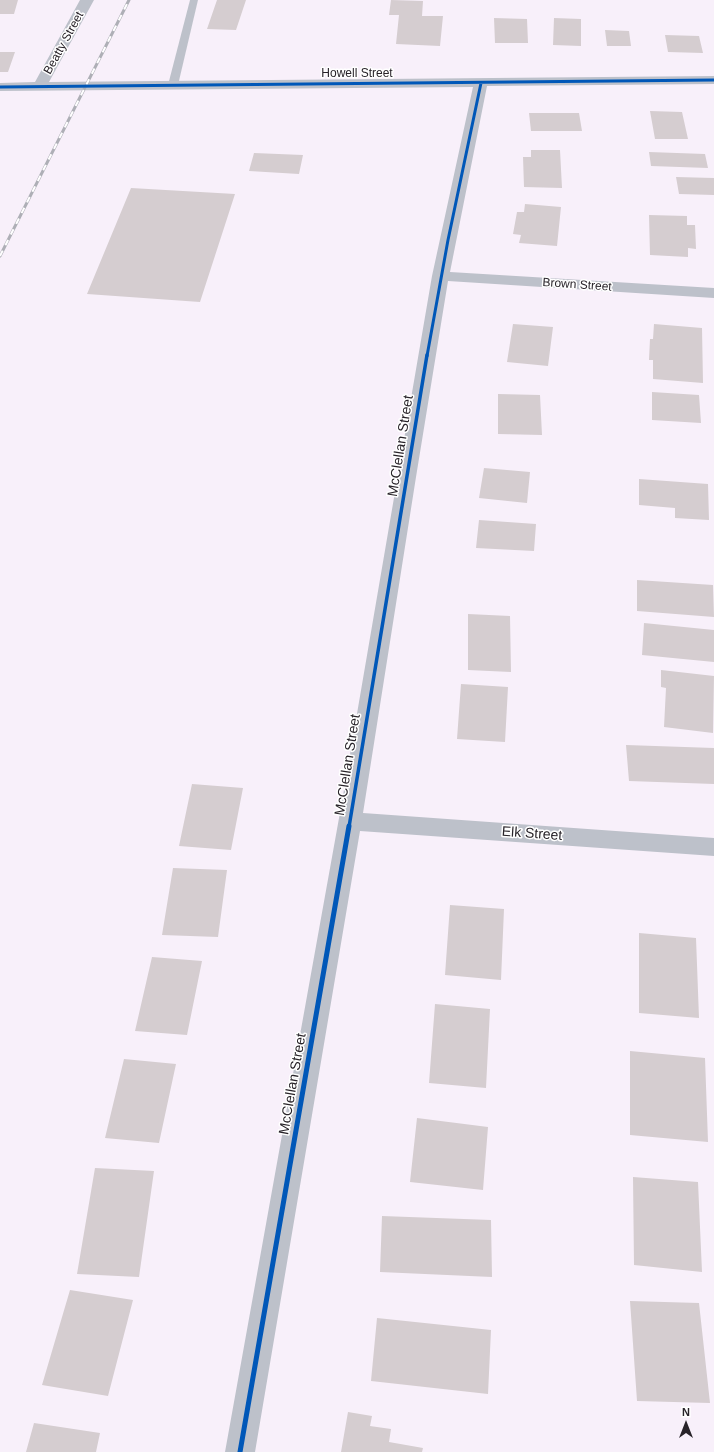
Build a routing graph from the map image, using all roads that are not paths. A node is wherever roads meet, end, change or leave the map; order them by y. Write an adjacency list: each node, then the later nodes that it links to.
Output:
1 (87, 0): 6 (street, Beatty Street)
2 (194, 0): 5 (lane)
3 (714, 80): 4 (street, Howell Street)
4 (481, 83): 5 (street, Howell Street); 8 (street, McClellan Street)
5 (173, 85): 6 (street, Howell Street)
6 (40, 86): 7 (street, Howell Street)
7 (0, 87)
8 (440, 276): 9 (street, Brown Street); 10 (street, McClellan Street)
9 (714, 294)
10 (350, 821): 11 (street, Elk Street); 12 (street, McClellan Street)
11 (714, 847)
12 (240, 1452)

